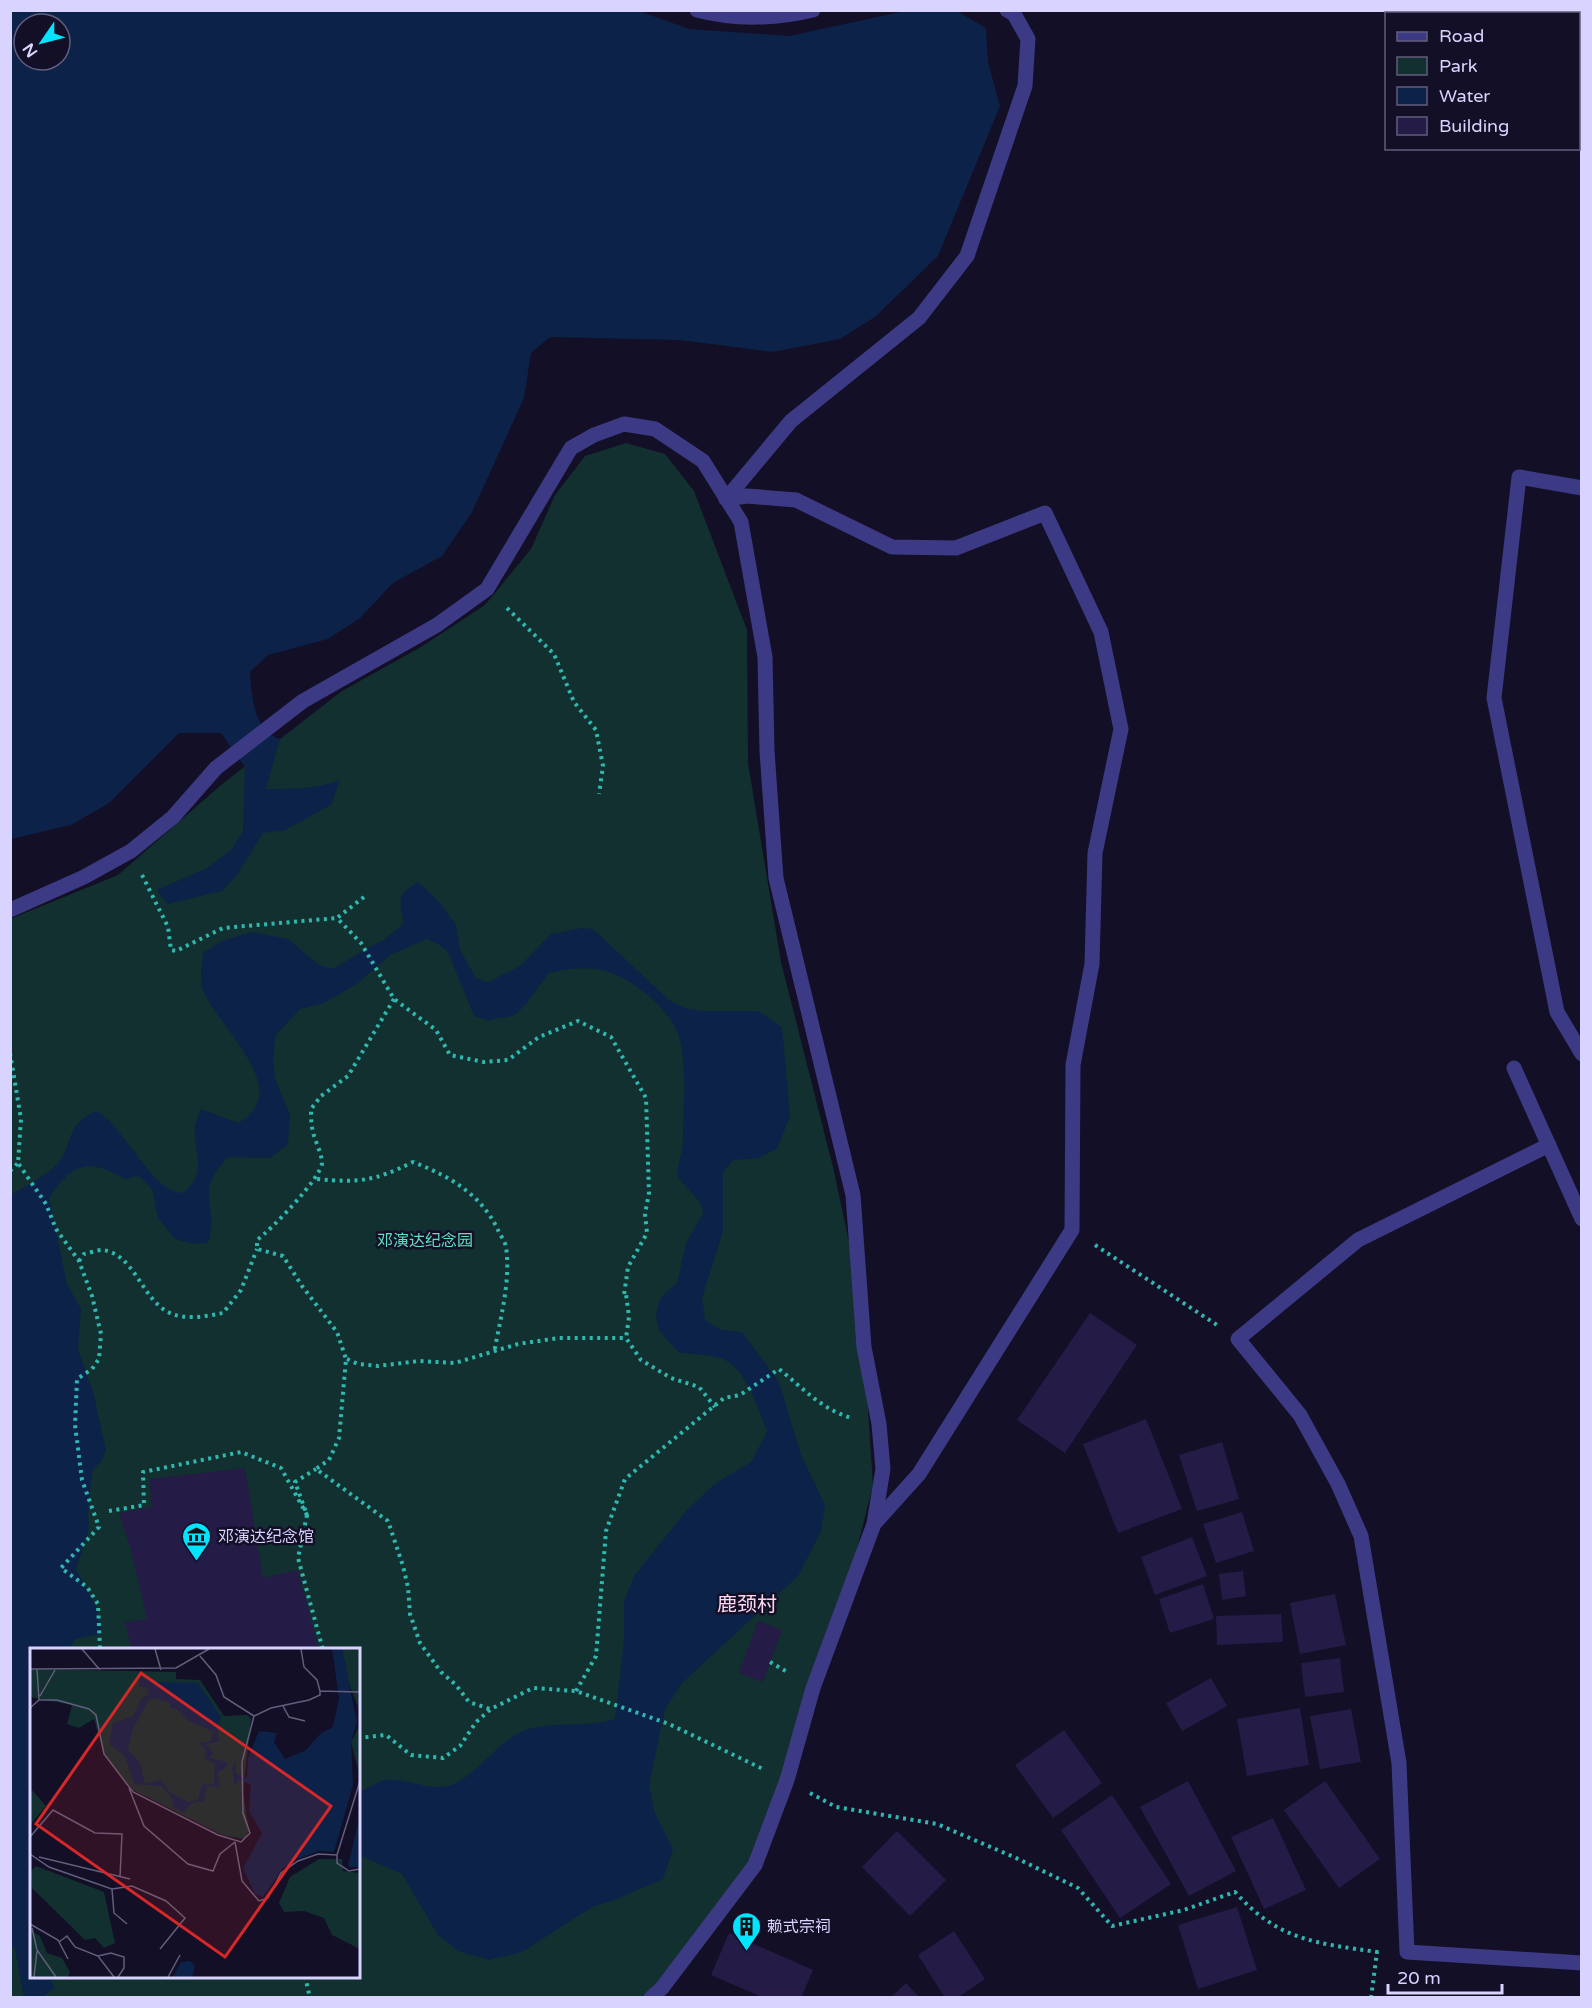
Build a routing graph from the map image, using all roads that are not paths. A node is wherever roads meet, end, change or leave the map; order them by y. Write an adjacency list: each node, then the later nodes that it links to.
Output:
1 (697, 10): 2 (street)
2 (813, 10)
3 (1007, 10): 5 (street)
4 (1581, 488): 7 (street)
5 (726, 499): 6 (street); 12 (street); 12 (street)
6 (10, 910)
7 (1581, 1054)
8 (1514, 1068): 9 (street)
9 (1549, 1145): 10 (street); 13 (street)
10 (1575, 1187): 11 (street)
11 (1581, 1219)
12 (874, 1524): 14 (street)
13 (1581, 1963)
14 (651, 1998)

